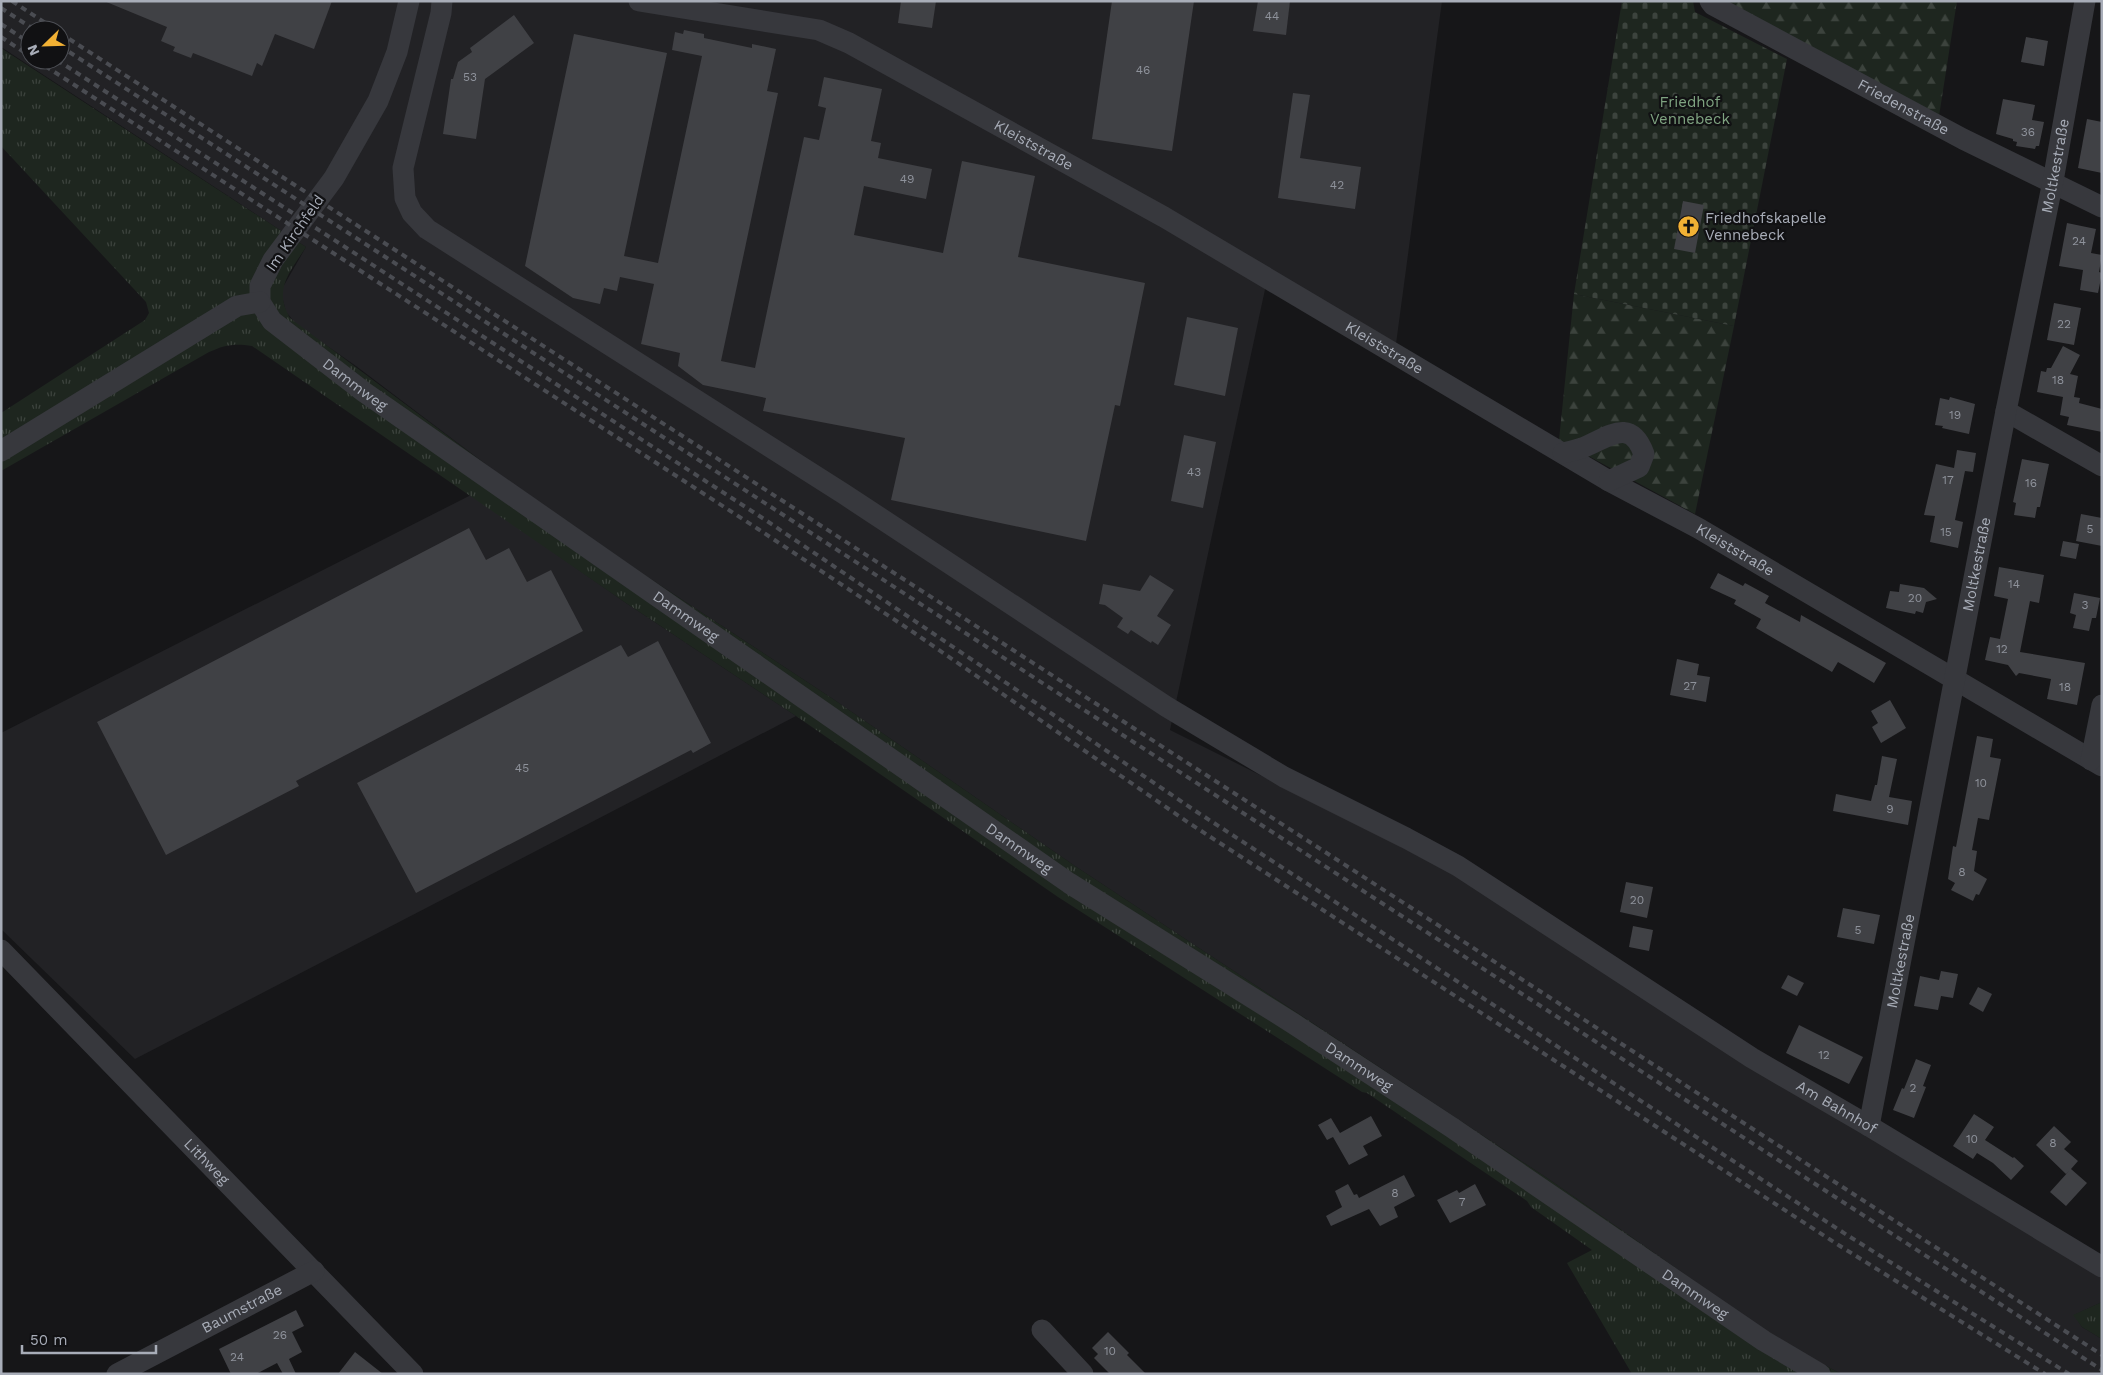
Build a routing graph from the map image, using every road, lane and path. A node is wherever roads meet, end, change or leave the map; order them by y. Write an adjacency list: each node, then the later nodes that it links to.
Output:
1 (409, 1): 8 (street, Im Kirchfeld)
2 (442, 1): 18 (street, Am Bahnhof)
3 (639, 1): 11 (street, Kleiststraße)
4 (1710, 1): 6 (street, Friedenstraße)
5 (2085, 1): 6 (street, Moltkestraße)
6 (2053, 181): 7 (street, Friedenstraße); 9 (street, Moltkestraße)
7 (2102, 207)
8 (260, 302): 10 (street); 22 (street, Dammweg)
9 (2006, 411): 12 (street); 14 (street, Moltkestraße)
10 (1, 451)
11 (1563, 453): 13 (street, Kleiststraße); 13 (street)
12 (2102, 466)
13 (1610, 481): 14 (street, Kleiststraße)
14 (1954, 679): 16 (street, Kleiststraße); 18 (street, Moltkestraße)
15 (2102, 705): 16 (street)
16 (2096, 763)
17 (1, 950): 20 (street, Lithweg)
18 (1869, 1126): 19 (street, Am Bahnhof)
19 (2102, 1267)
20 (314, 1271): 23 (street, Baumstraße); 24 (street, Lithweg)
21 (1042, 1330): 25 (street)
22 (1799, 1368): 26 (street, Dammweg)
23 (117, 1374)
24 (413, 1374)
25 (1083, 1374)
26 (1820, 1374)

